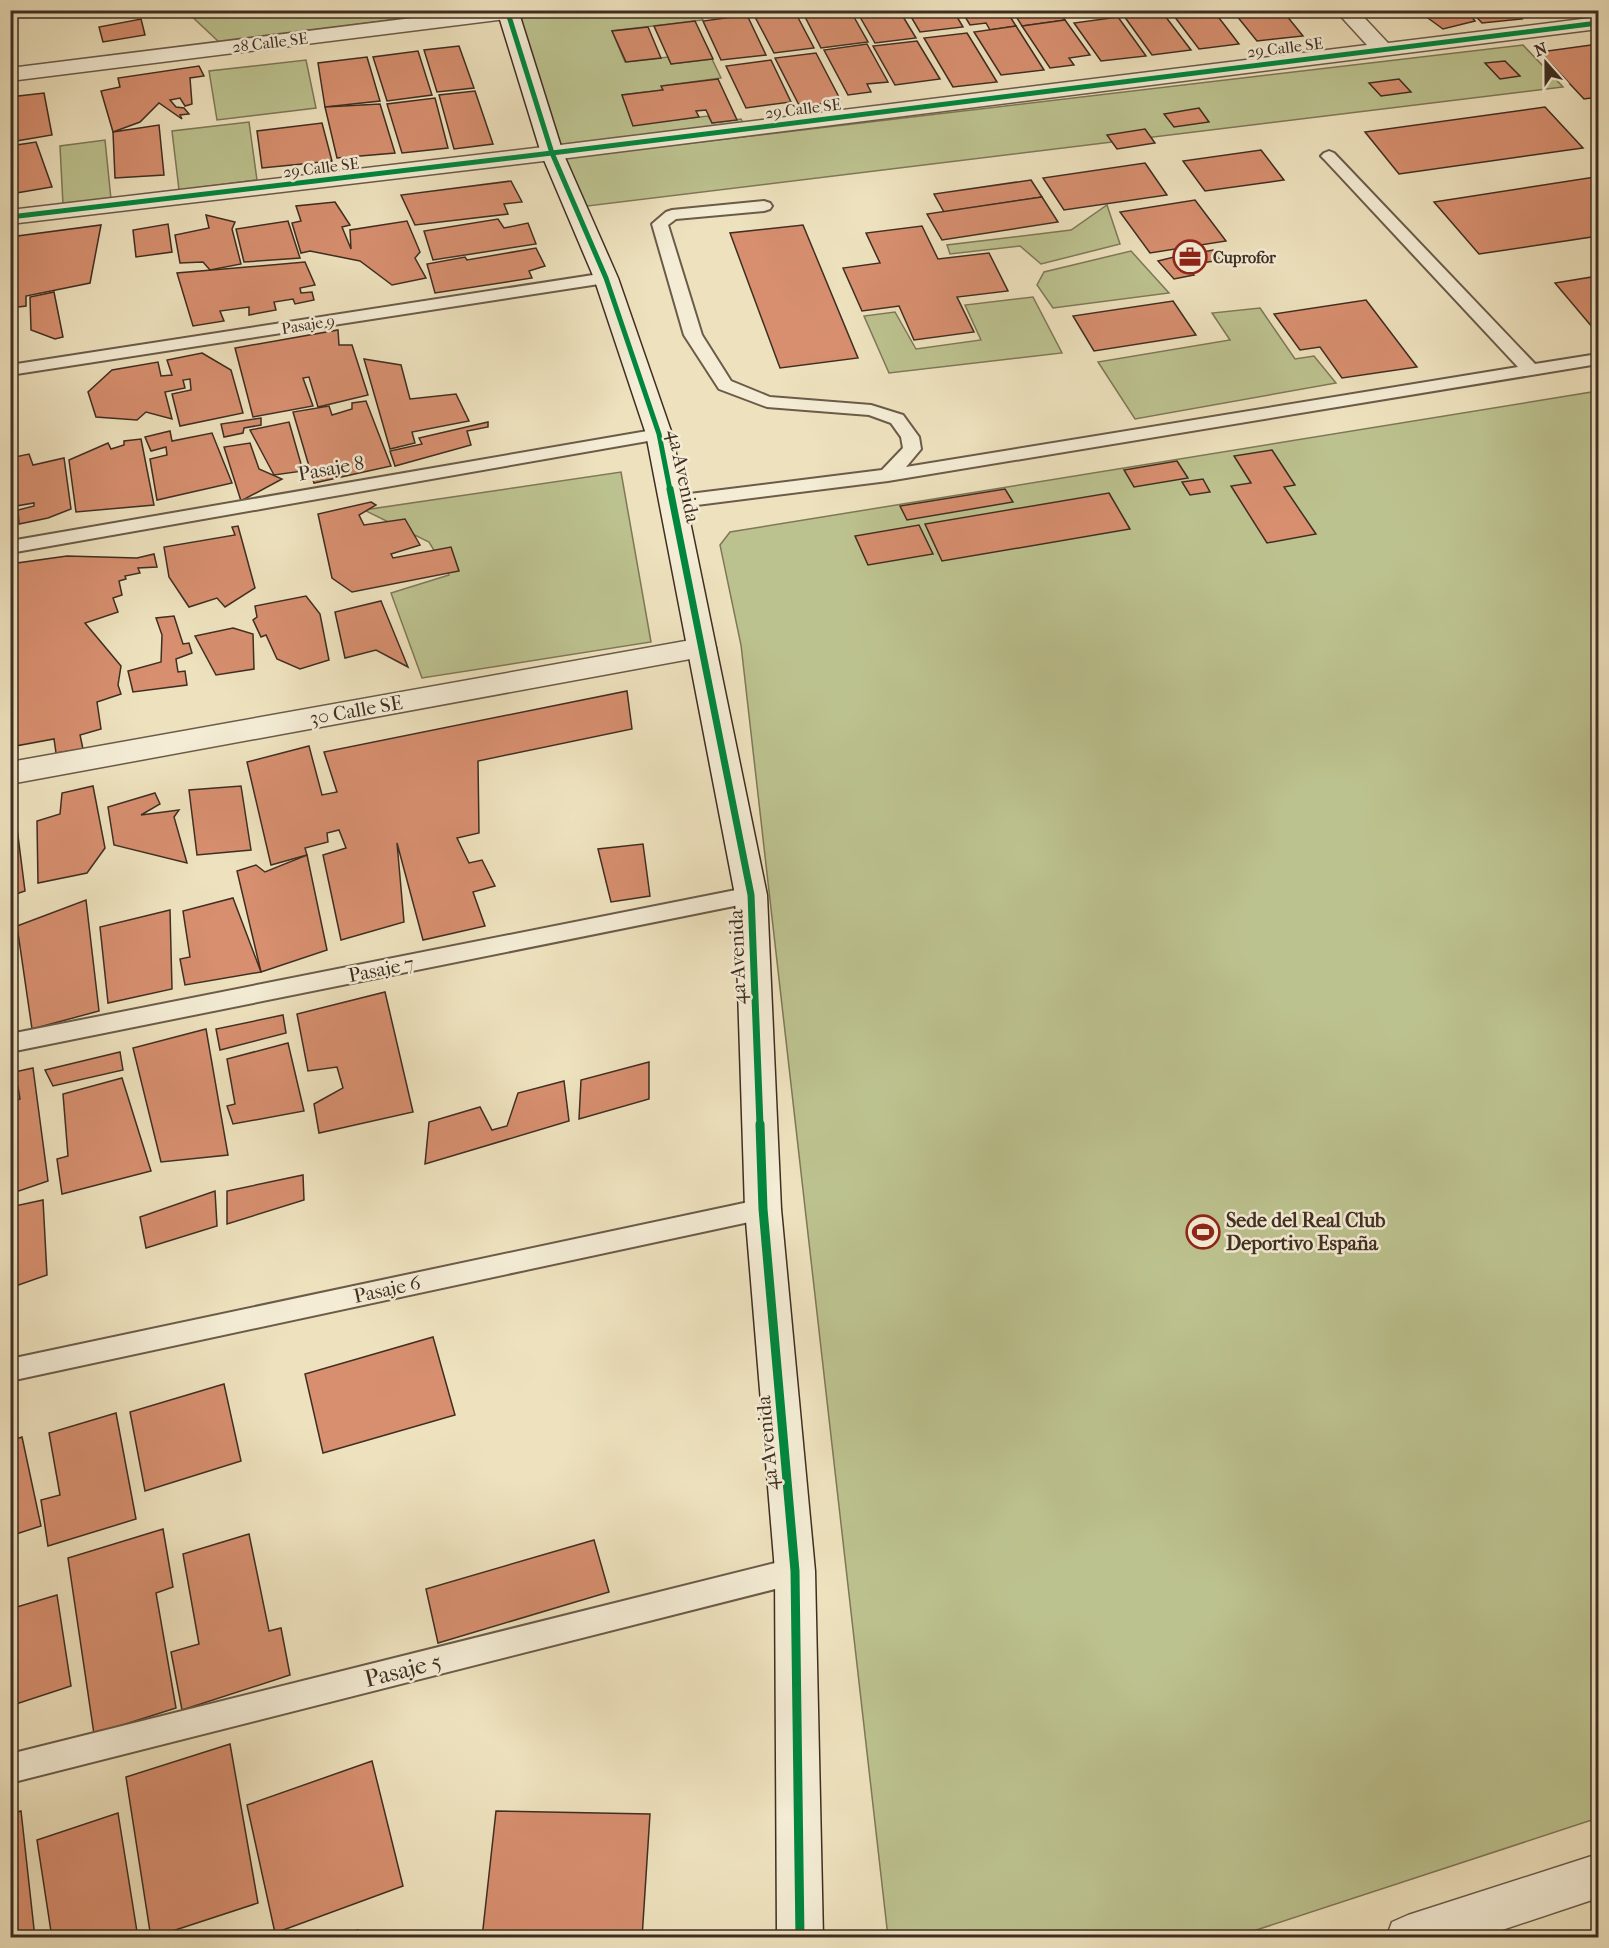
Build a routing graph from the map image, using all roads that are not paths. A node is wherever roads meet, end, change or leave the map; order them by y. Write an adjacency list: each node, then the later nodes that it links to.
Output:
1 (1344, 10): 4 (street)
2 (515, 11): 5 (street, 28 Calle SE); 6 (street, 4a Avenida)
3 (1599, 22): 4 (street, 29 Calle SE)
4 (1381, 48): 6 (street, 29 Calle SE)
5 (10, 75)
6 (552, 153): 9 (street, 29 Calle SE); 10 (street, 4a Avenida)
7 (1329, 156): 12 (lane)
8 (764, 206): 15 (lane)
9 (10, 217)
10 (606, 278): 13 (lane, Pasaje 9); 14 (street, 4a Avenida)
11 (1599, 359): 12 (lane)
12 (1531, 369): 15 (lane)
13 (10, 370)
14 (659, 434): 16 (street, 4a Avenida); 17 (lane, Pasaje 8)
15 (888, 475): 16 (lane)
16 (673, 502): 18 (street, 4a Avenida)
17 (10, 547)
18 (702, 648): 19 (street, 30 Calle SE); 20 (street, 4a Avenida)
19 (10, 773)
20 (751, 895): 21 (lane, Pasaje 7); 22 (street, 4a Avenida)
21 (10, 1042)
22 (763, 1209): 23 (lane, Pasaje 6); 24 (street, 4a Avenida)
23 (10, 1370)
24 (795, 1571): 25 (lane, Pasaje 5); 27 (street, 4a Avenida)
25 (10, 1769)
26 (1599, 1876): 28 (street)
27 (800, 1938)
28 (1408, 1938)

